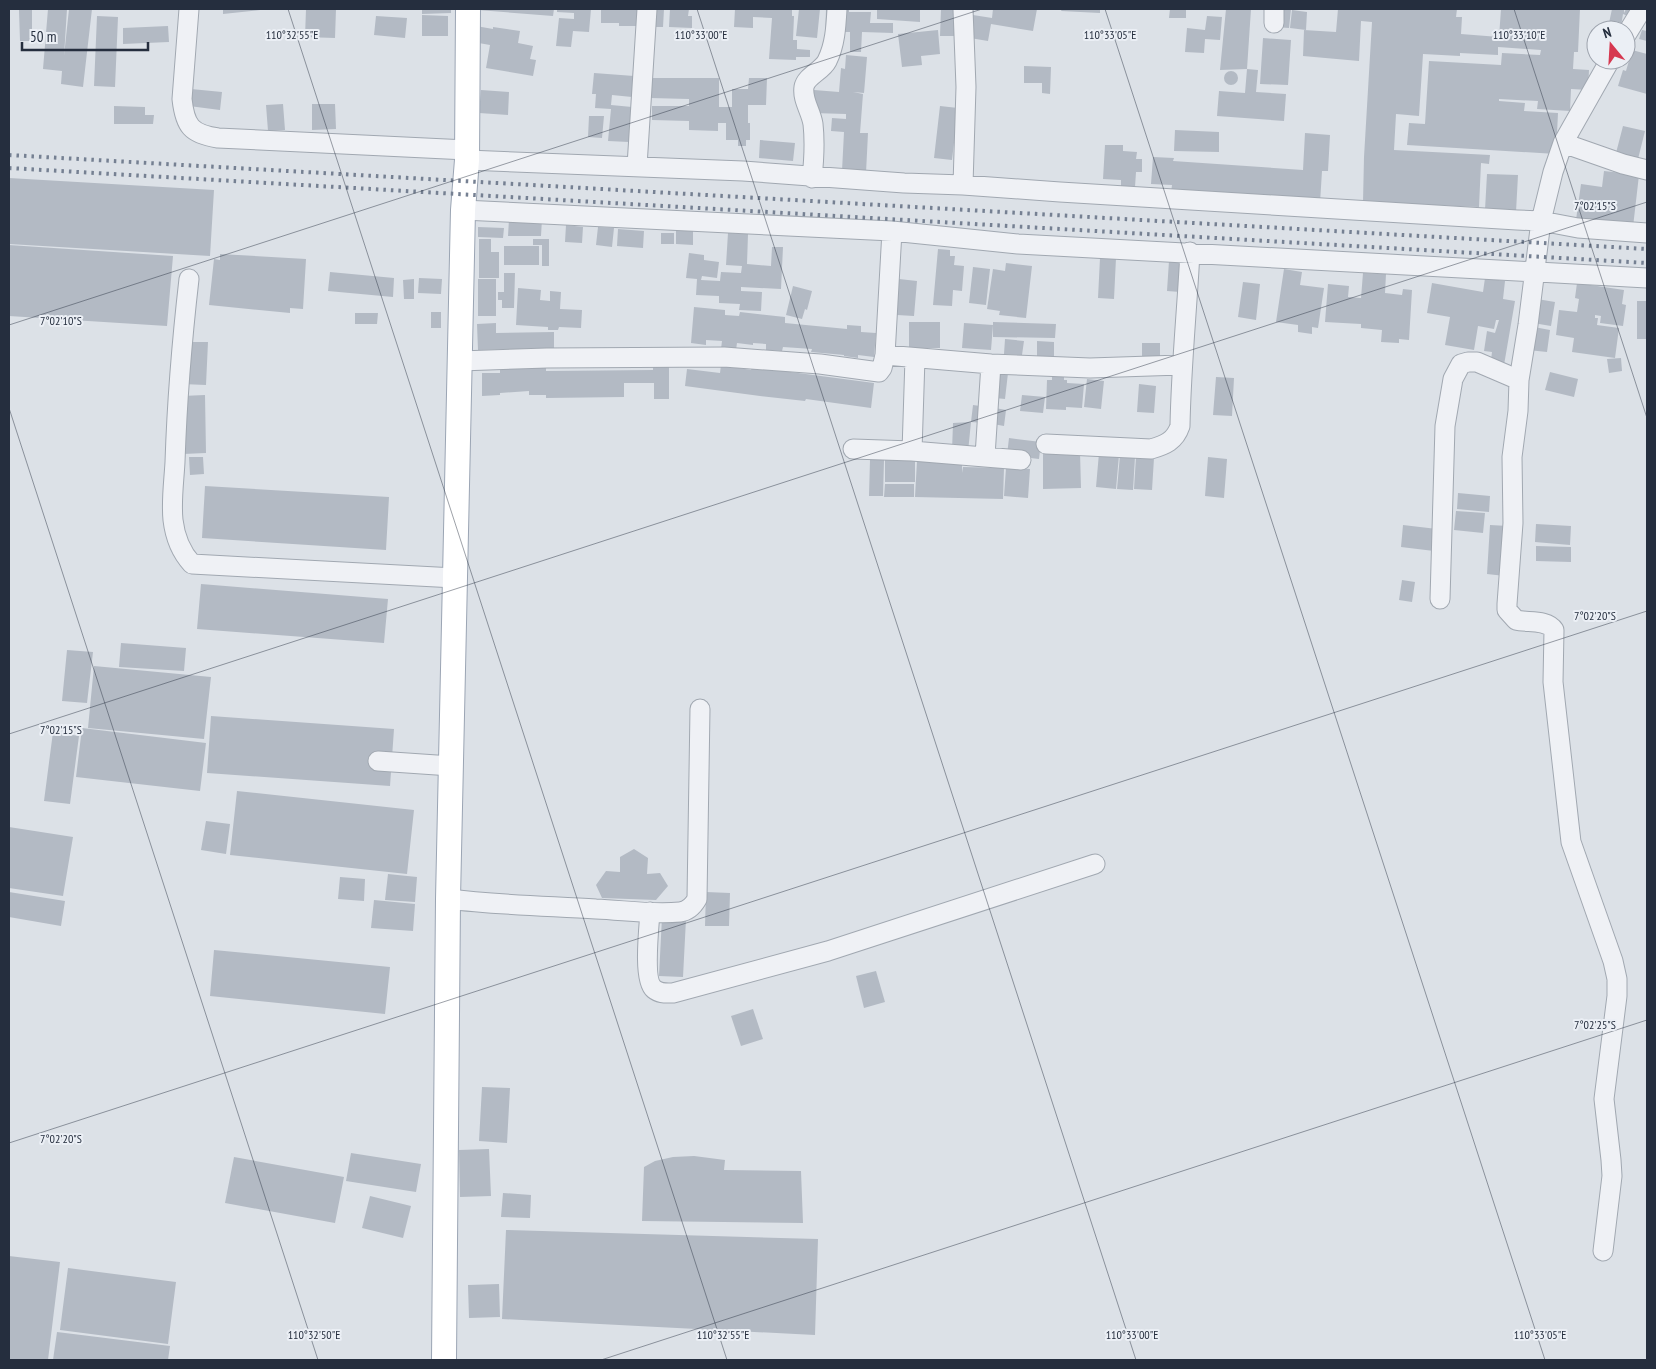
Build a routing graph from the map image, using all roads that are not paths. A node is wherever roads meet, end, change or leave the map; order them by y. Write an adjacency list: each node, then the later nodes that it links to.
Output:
1 (189, 9): 10 (street)
2 (468, 9): 10 (main road)
3 (646, 9): 11 (street)
4 (837, 9): 13 (street)
5 (963, 9): 14 (street)
6 (1642, 9): 7 (street)
7 (1635, 20)
8 (1604, 70): 9 (street)
9 (1563, 143): 12 (street); 16 (street)
10 (467, 154): 11 (street); 15 (main road)
11 (637, 166): 13 (street)
12 (1647, 170)
13 (812, 178): 14 (street)
14 (963, 185): 16 (street)
15 (463, 210): 17 (street); 25 (main road)
16 (1541, 222): 18 (street); 20 (street)
17 (892, 231): 19 (street); 23 (street)
18 (1647, 233)
19 (1190, 252): 20 (street); 27 (street)
20 (1535, 272): 21 (street); 28 (street)
21 (1647, 278)
22 (189, 279): 34 (street)
23 (885, 356): 24 (street); 25 (street)
24 (915, 358): 26 (street); 31 (street)
25 (460, 361): 34 (main road)
26 (991, 364): 27 (street); 32 (street)
27 (1181, 366): 29 (street)
28 (1519, 380): 35 (street); 42 (street)
29 (1046, 444)
30 (853, 449): 31 (street)
31 (912, 451): 32 (street)
32 (985, 456): 33 (street)
33 (1021, 460)
34 (455, 578): 38 (main road)
35 (1440, 599)
36 (700, 710): 41 (street)
37 (378, 761): 38 (street)
38 (451, 766): 40 (main road)
39 (1095, 864): 41 (street)
40 (448, 899): 41 (street); 43 (main road)
41 (650, 912)
42 (1603, 1252)
43 (444, 1360)

